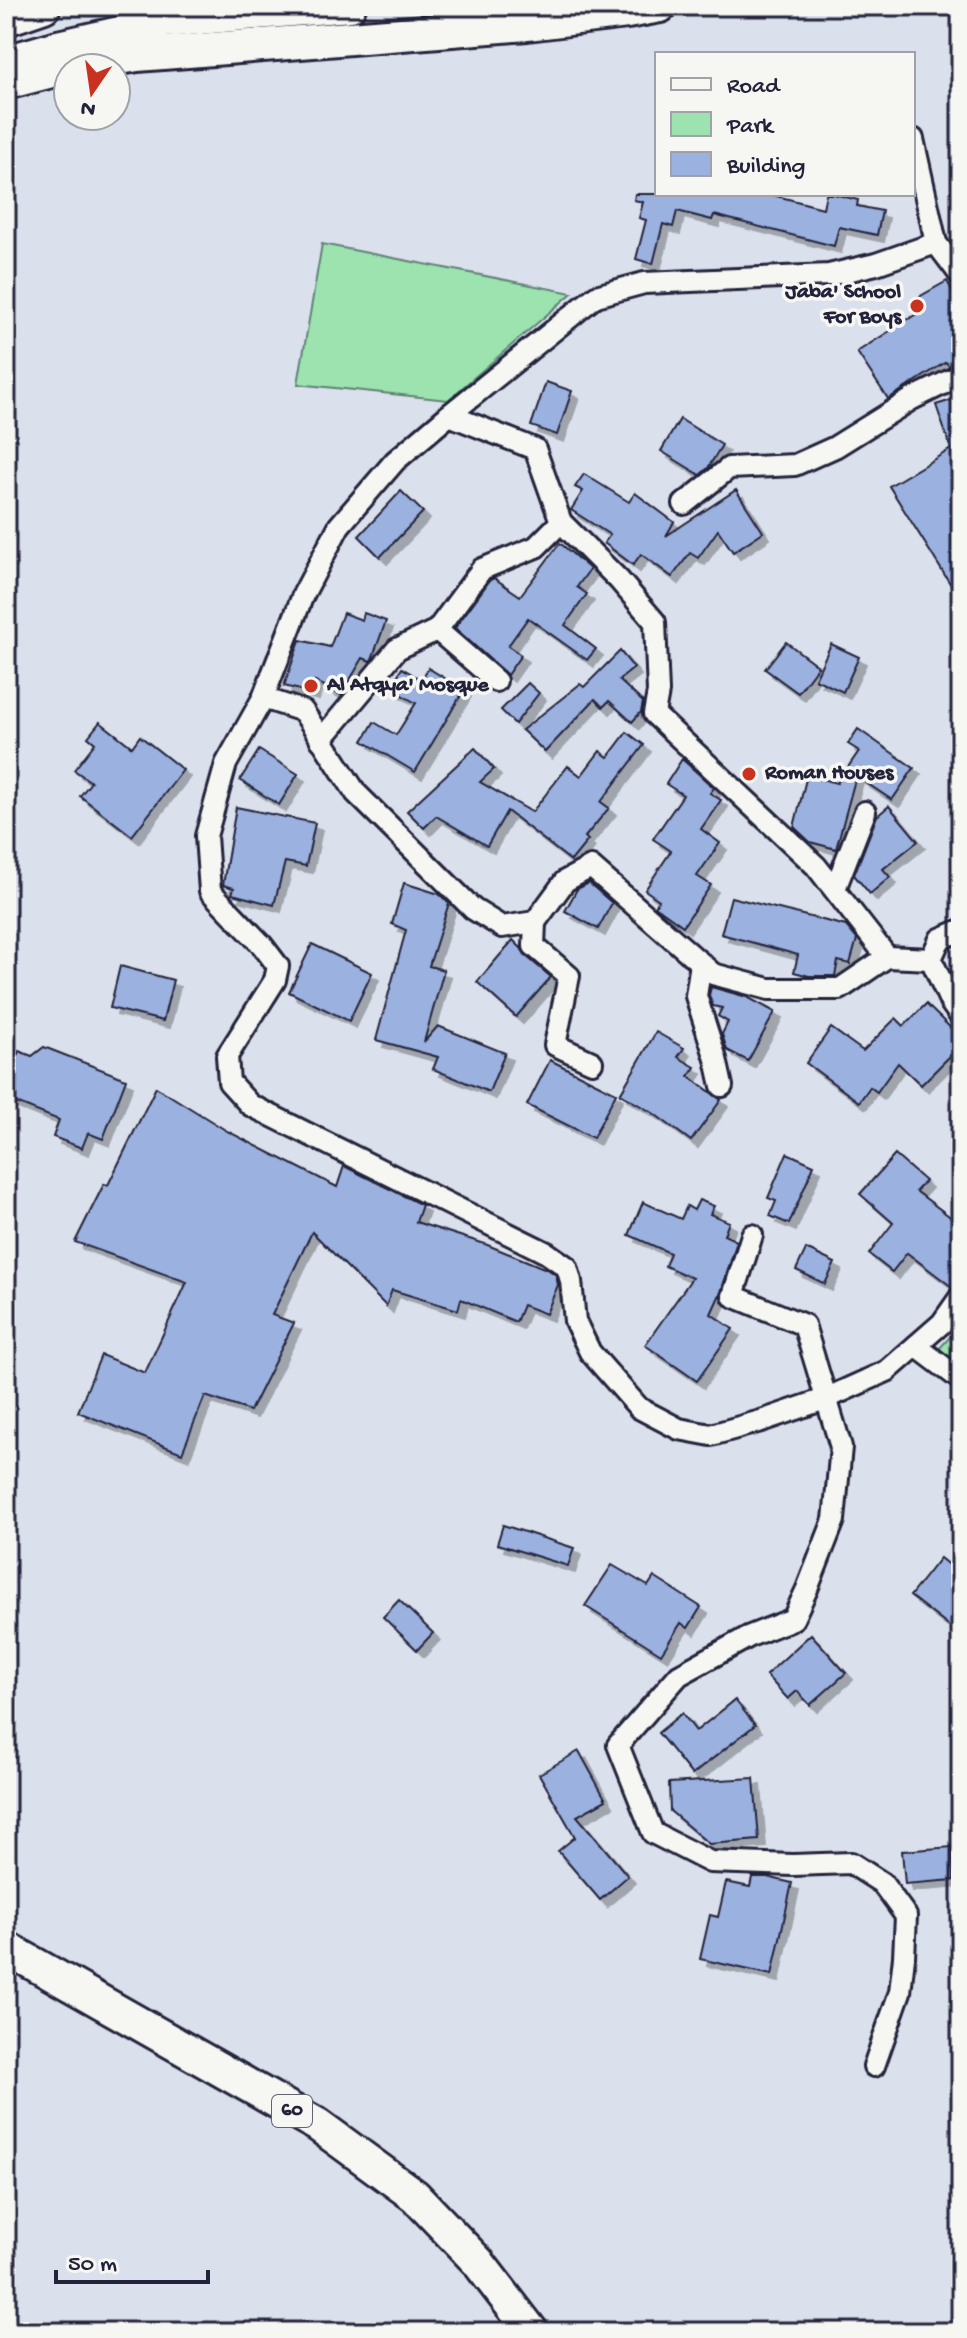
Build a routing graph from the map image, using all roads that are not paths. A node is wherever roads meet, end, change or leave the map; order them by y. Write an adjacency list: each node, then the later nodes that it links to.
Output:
1 (44, 6): 5 (highway)
2 (165, 6): 6 (main road)
3 (350, 6): 7 (main road)
4 (660, 6): 8 (highway)
5 (6, 19)
6 (6, 44)
7 (6, 61)
8 (6, 83)
9 (915, 148): 10 (street)
10 (936, 243): 11 (street); 13 (street)
11 (961, 276)
12 (961, 375): 14 (street)
13 (449, 415): 15 (street); 18 (street)
14 (684, 504)
15 (561, 522): 16 (street); 21 (street)
16 (437, 630): 17 (street); 19 (street)
17 (496, 681)
18 (263, 698): 19 (street); 34 (street)
19 (321, 740): 22 (street)
20 (865, 812): 21 (street)
21 (835, 889): 24 (street)
22 (535, 922): 26 (street); 28 (street)
23 (961, 930): 25 (street)
24 (887, 957): 25 (street); 26 (street)
25 (931, 959): 27 (street)
26 (701, 963): 29 (street)
27 (961, 1017)
28 (592, 1062)
29 (722, 1086)
30 (752, 1235): 34 (street)
31 (961, 1296): 32 (street)
32 (916, 1346): 33 (street); 34 (street)
33 (961, 1380)
34 (825, 1399): 36 (street)
35 (6, 1948): 37 (highway, 60)
36 (874, 2066)
37 (532, 2332)

